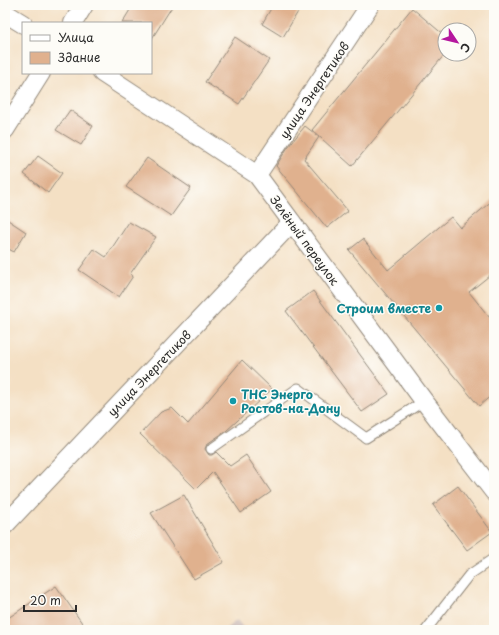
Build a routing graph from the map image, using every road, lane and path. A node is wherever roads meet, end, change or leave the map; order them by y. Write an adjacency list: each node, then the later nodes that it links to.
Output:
1 (84, 5): 4 (street)
2 (370, 5): 9 (street, улица Энергетиков)
3 (5, 13): 5 (street)
4 (74, 22)
5 (22, 23)
6 (40, 74): 8 (street)
7 (104, 74): 9 (street, Зелёный переулок)
8 (5, 130)
9 (257, 175): 10 (street, Зелёный переулок)
10 (292, 222): 11 (street, Зелёный переулок); 14 (street, улица Энергетиков)
11 (424, 401): 12 (lane); 13 (street, Зелёный переулок)
12 (210, 449)
13 (494, 492)
14 (5, 525)
15 (494, 558): 16 (lane)
16 (426, 630)

